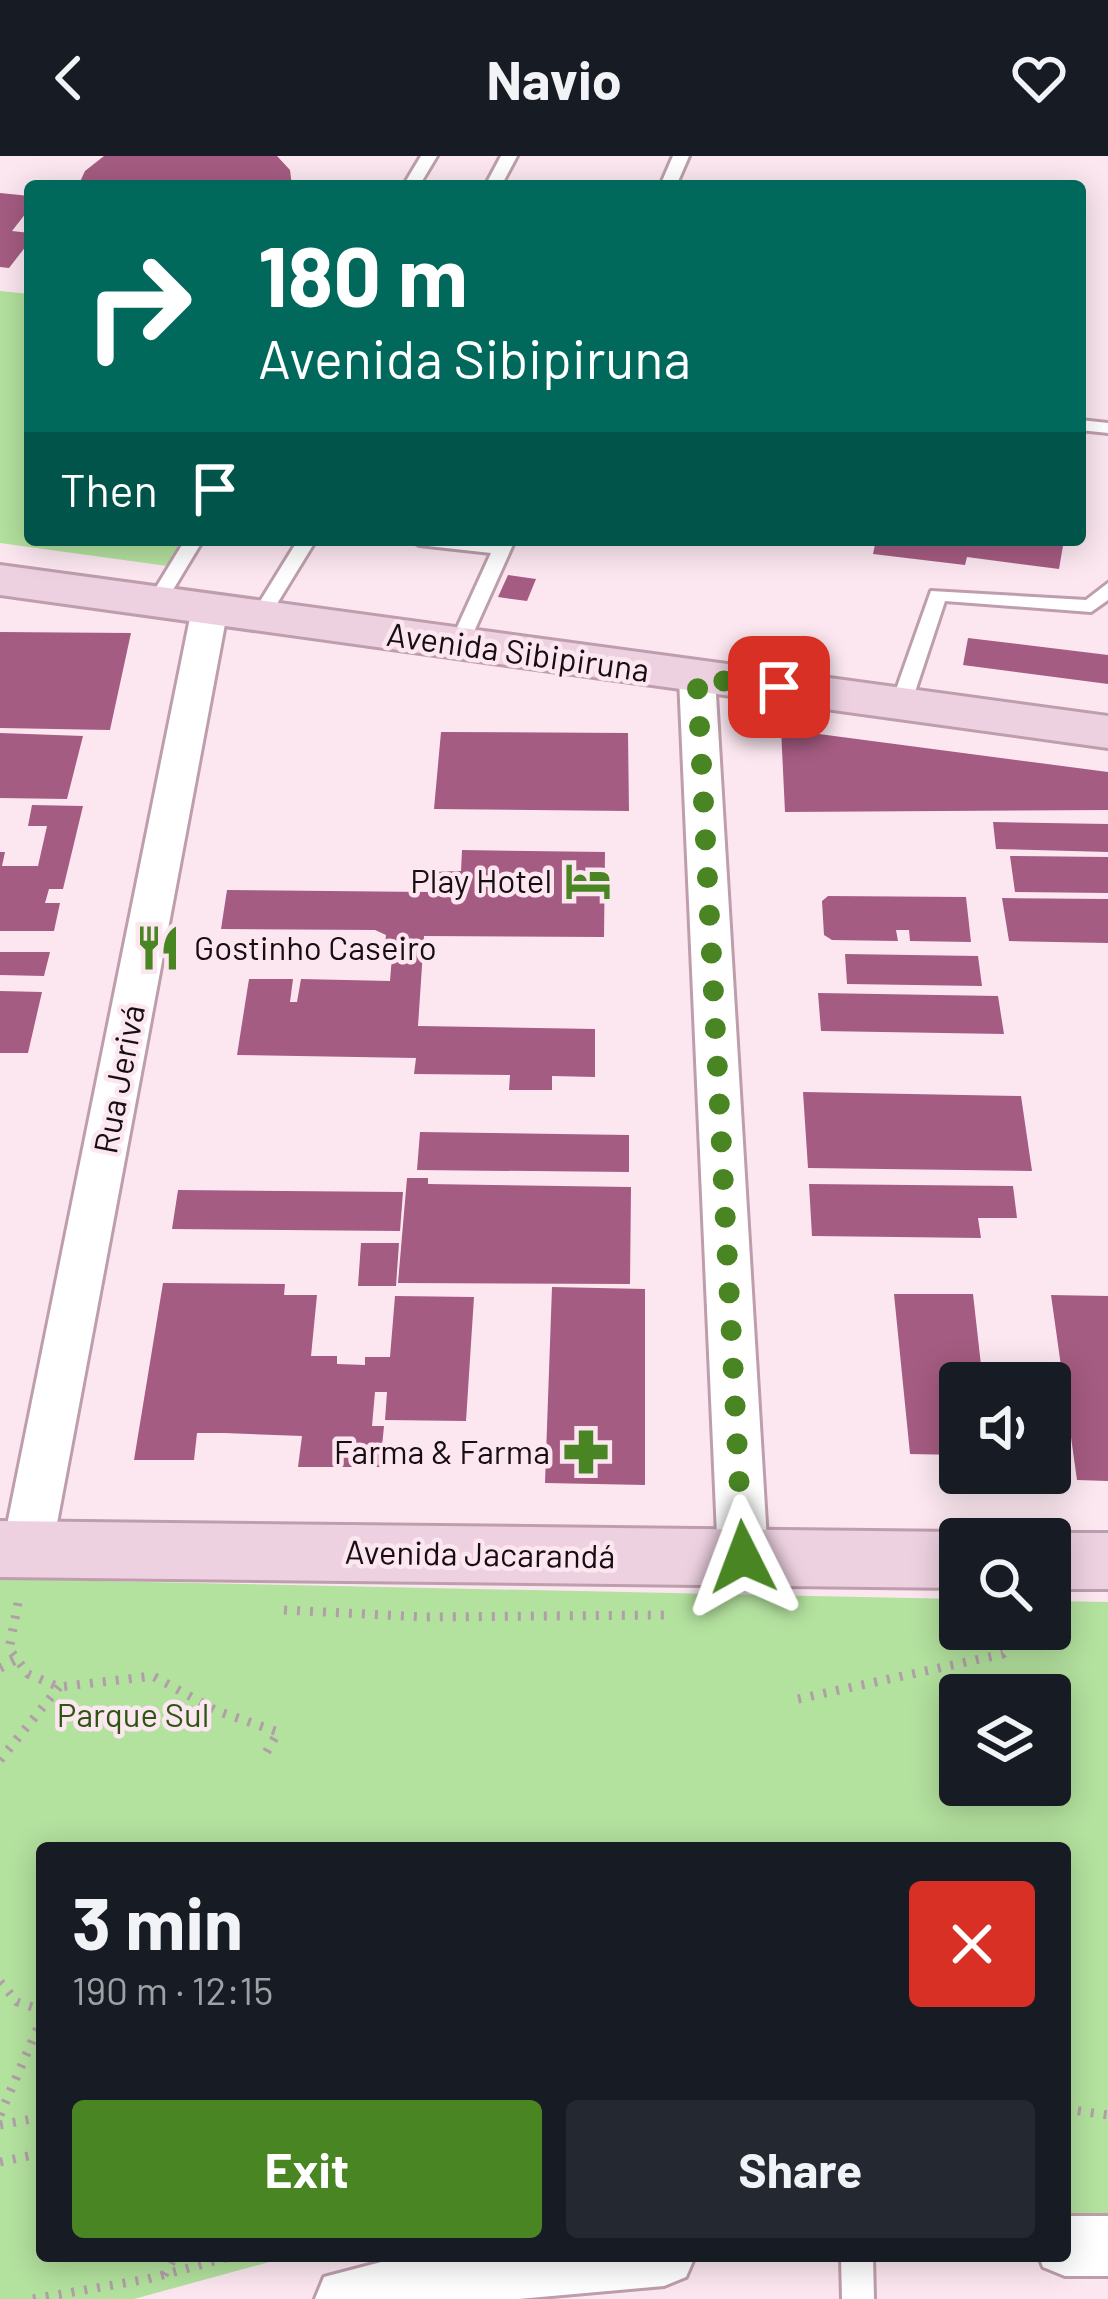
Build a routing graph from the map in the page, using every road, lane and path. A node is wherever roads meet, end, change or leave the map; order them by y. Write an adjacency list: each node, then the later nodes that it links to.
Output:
1 (190, 546): 6 (lane)
2 (303, 546): 8 (lane)
3 (503, 546): 9 (lane)
4 (0, 580): 6 (main road, Avenida Sibipiruna)
5 (1108, 589): 11 (lane)
6 (158, 599): 7 (main road, Avenida Sibipiruna)
7 (210, 608): 8 (main road, Avenida Sibipiruna); 17 (street, Rua Jerivá)
8 (260, 616): 9 (main road, Avenida Sibipiruna)
9 (460, 643): 10 (main road, Avenida Sibipiruna)
10 (697, 678): 11 (main road, Avenida Sibipiruna); 13 (street)
11 (902, 701): 12 (main road, Avenida Sibipiruna)
12 (1108, 732)
13 (743, 1557): 14 (main road, Avenida Jacarandá); 17 (main road, Avenida Jacarandá)
14 (939, 1559)
15 (1071, 1561): 16 (main road)
16 (1108, 1561)
17 (15, 1566): 19 (path)
18 (1008, 1650): 22 (path)
19 (18, 1659): 20 (path); 21 (path)
20 (0, 1668)
21 (59, 1687): 23 (path); 24 (path)
22 (798, 1699)
23 (266, 1753)
24 (0, 1760)
25 (0, 1982): 26 (path)
26 (36, 2011)
27 (36, 2028): 29 (path)
28 (1071, 2110): 30 (path)
29 (0, 2115)
30 (1108, 2115)
31 (36, 2117): 32 (path)
32 (0, 2125)
33 (36, 2154): 34 (path)
34 (0, 2162)
35 (1071, 2246): 36 (street)
36 (1108, 2246)
37 (172, 2262): 41 (path)
38 (211, 2262): 41 (path)
39 (643, 2262): 42 (street)
40 (857, 2262): 46 (lane)
41 (164, 2275): 44 (path)
42 (575, 2281): 43 (street)
43 (476, 2286): 45 (street)
44 (33, 2299)
45 (346, 2299)
46 (858, 2299)

